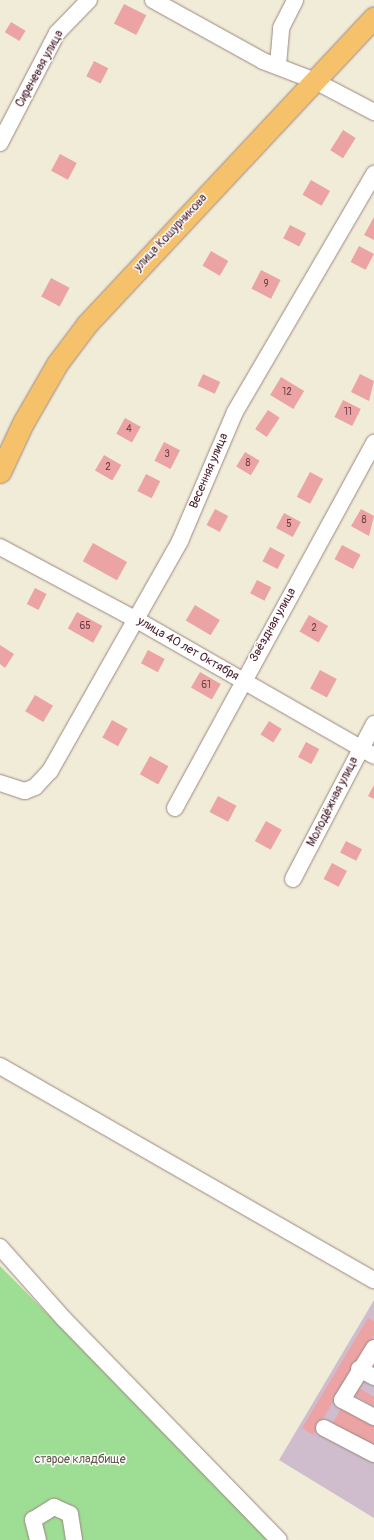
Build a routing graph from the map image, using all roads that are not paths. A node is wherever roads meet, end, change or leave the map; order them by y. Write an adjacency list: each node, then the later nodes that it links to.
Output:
1 (89, 0): 8 (street, Сиреневая улица)
2 (153, 0): 5 (street)
3 (295, 0): 5 (street)
4 (374, 17): 6 (main road, улица Кошурникова)
5 (278, 65): 6 (street)
6 (315, 81): 7 (street); 11 (main road, улица Кошурникова)
7 (374, 112)
8 (0, 143)
9 (374, 174): 13 (street, Весенняя улица)
10 (374, 443): 14 (street, Звёздная улица)
11 (0, 472)
12 (0, 547): 13 (street, улица 40 лет Октября)
13 (137, 620): 14 (street, улица 40 лет Октября); 17 (street, Весенняя улица)
14 (242, 680): 16 (street, улица 40 лет Октября); 18 (street, Звёздная улица)
15 (374, 724): 16 (street, Молодёжная улица)
16 (367, 752): 19 (street, Молодёжная улица)
17 (0, 783)
18 (175, 808)
19 (293, 879)
20 (0, 1066): 22 (street)
21 (0, 1247): 31 (street)
22 (374, 1279)
23 (374, 1348): 24 (street)
24 (359, 1369): 25 (street); 26 (street)
25 (374, 1377)
26 (374, 1417)
27 (324, 1428): 28 (street)
28 (374, 1454)
29 (38, 1540): 30 (street)
30 (74, 1540)
31 (278, 1540)

